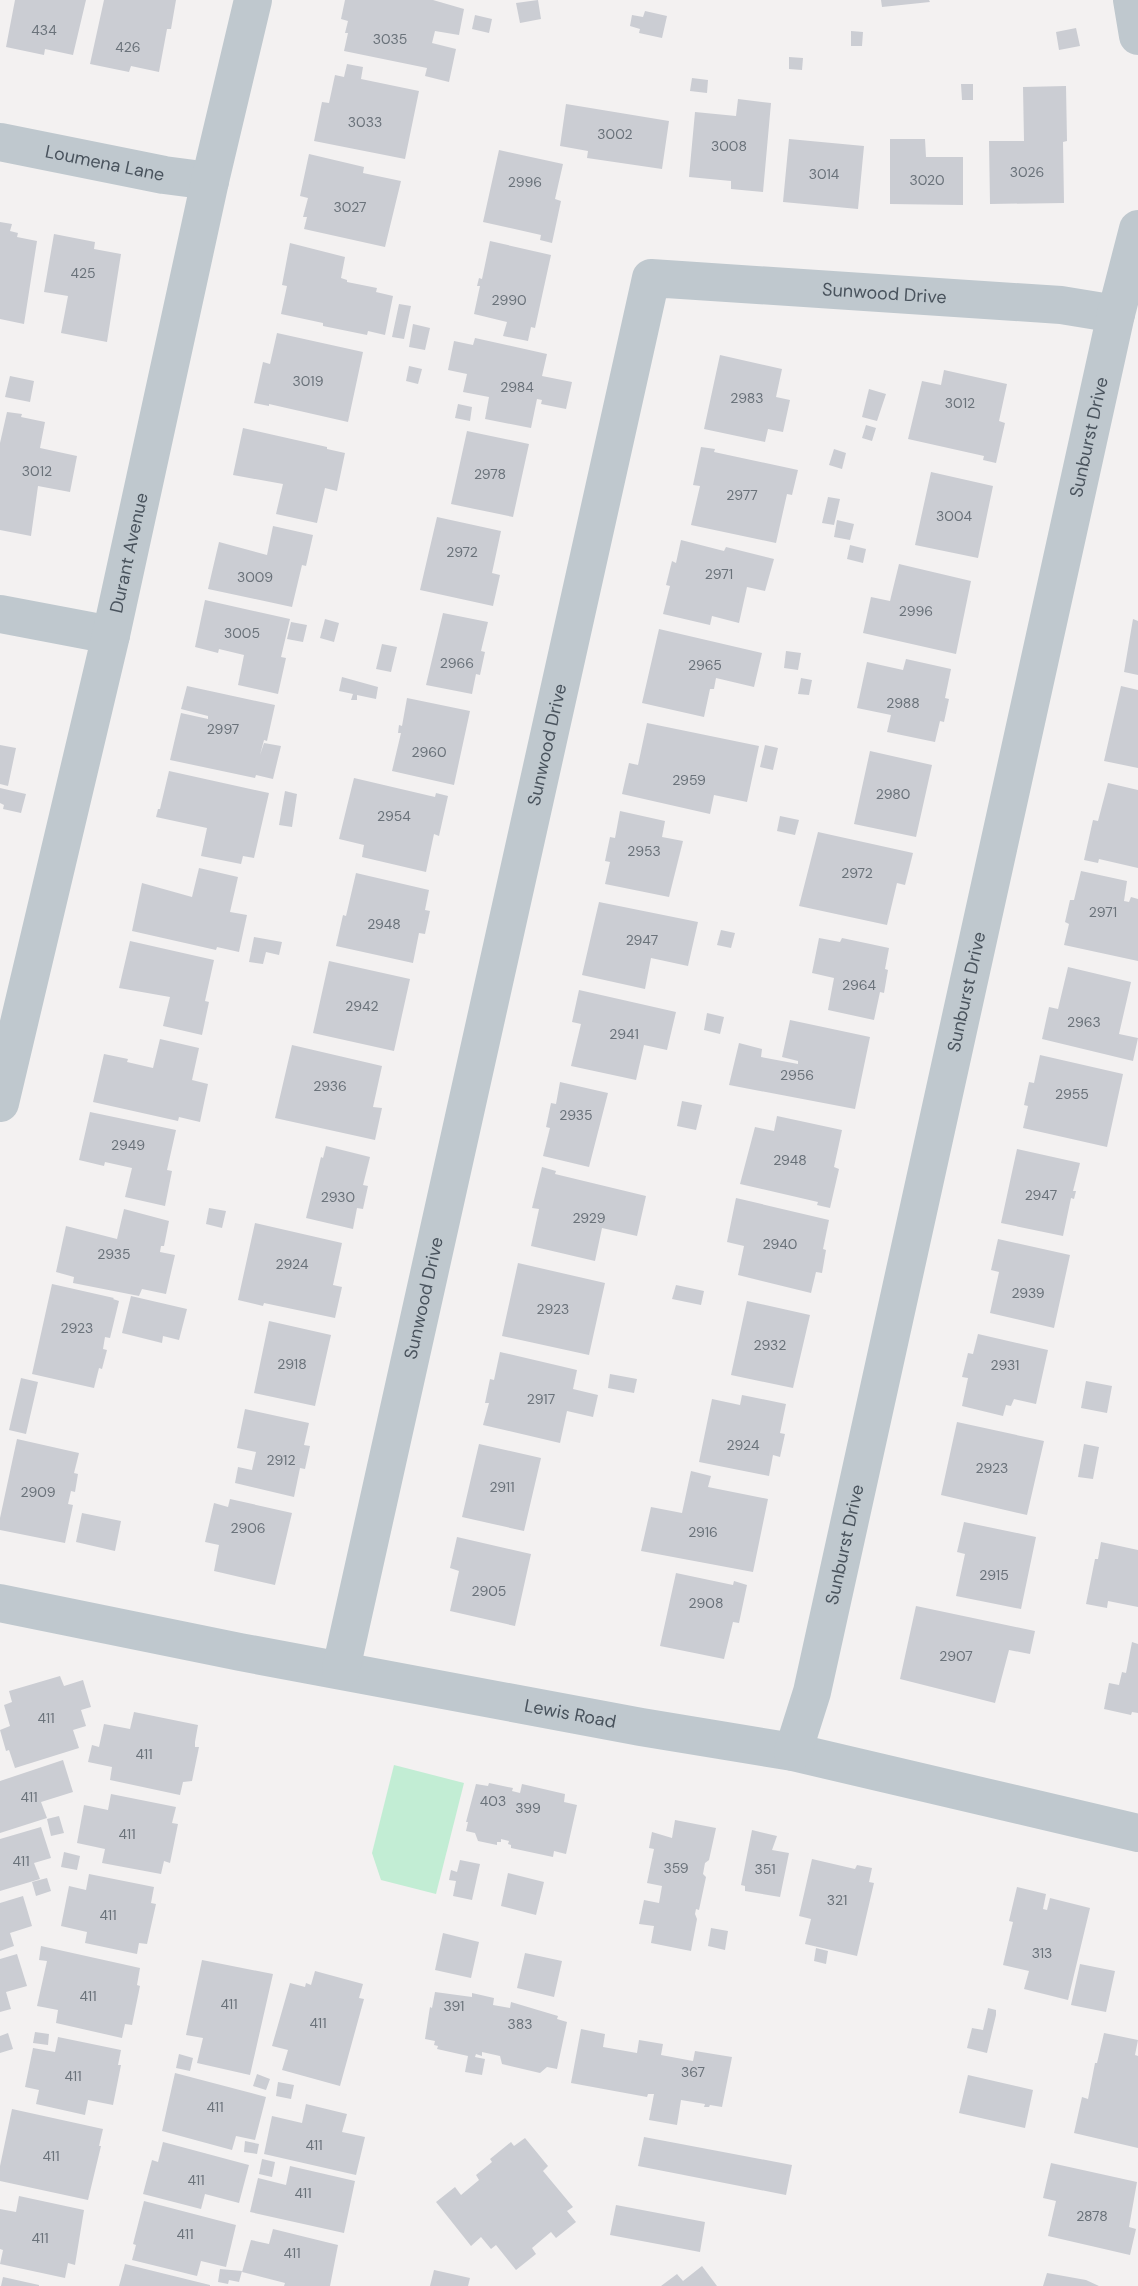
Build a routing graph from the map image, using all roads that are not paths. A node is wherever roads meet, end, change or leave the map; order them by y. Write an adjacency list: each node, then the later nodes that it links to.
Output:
1 (253, 0): 5 (street, Durant Avenue)
2 (1132, 0): 3 (street)
3 (1138, 36)
4 (0, 142): 5 (street, Loumena Lane)
5 (211, 181): 9 (street, Durant Avenue)
6 (1138, 229): 7 (street, Sunburst Drive)
7 (1116, 314): 12 (street, Sunwood Drive); 13 (street, Sunburst Drive)
8 (0, 614): 9 (street)
9 (111, 635): 10 (street, Durant Avenue)
10 (2, 1084)
11 (0, 1603): 12 (street, Lewis Road)
12 (341, 1670): 13 (street, Lewis Road)
13 (793, 1752): 14 (street, Lewis Road)
14 (1138, 1833)

